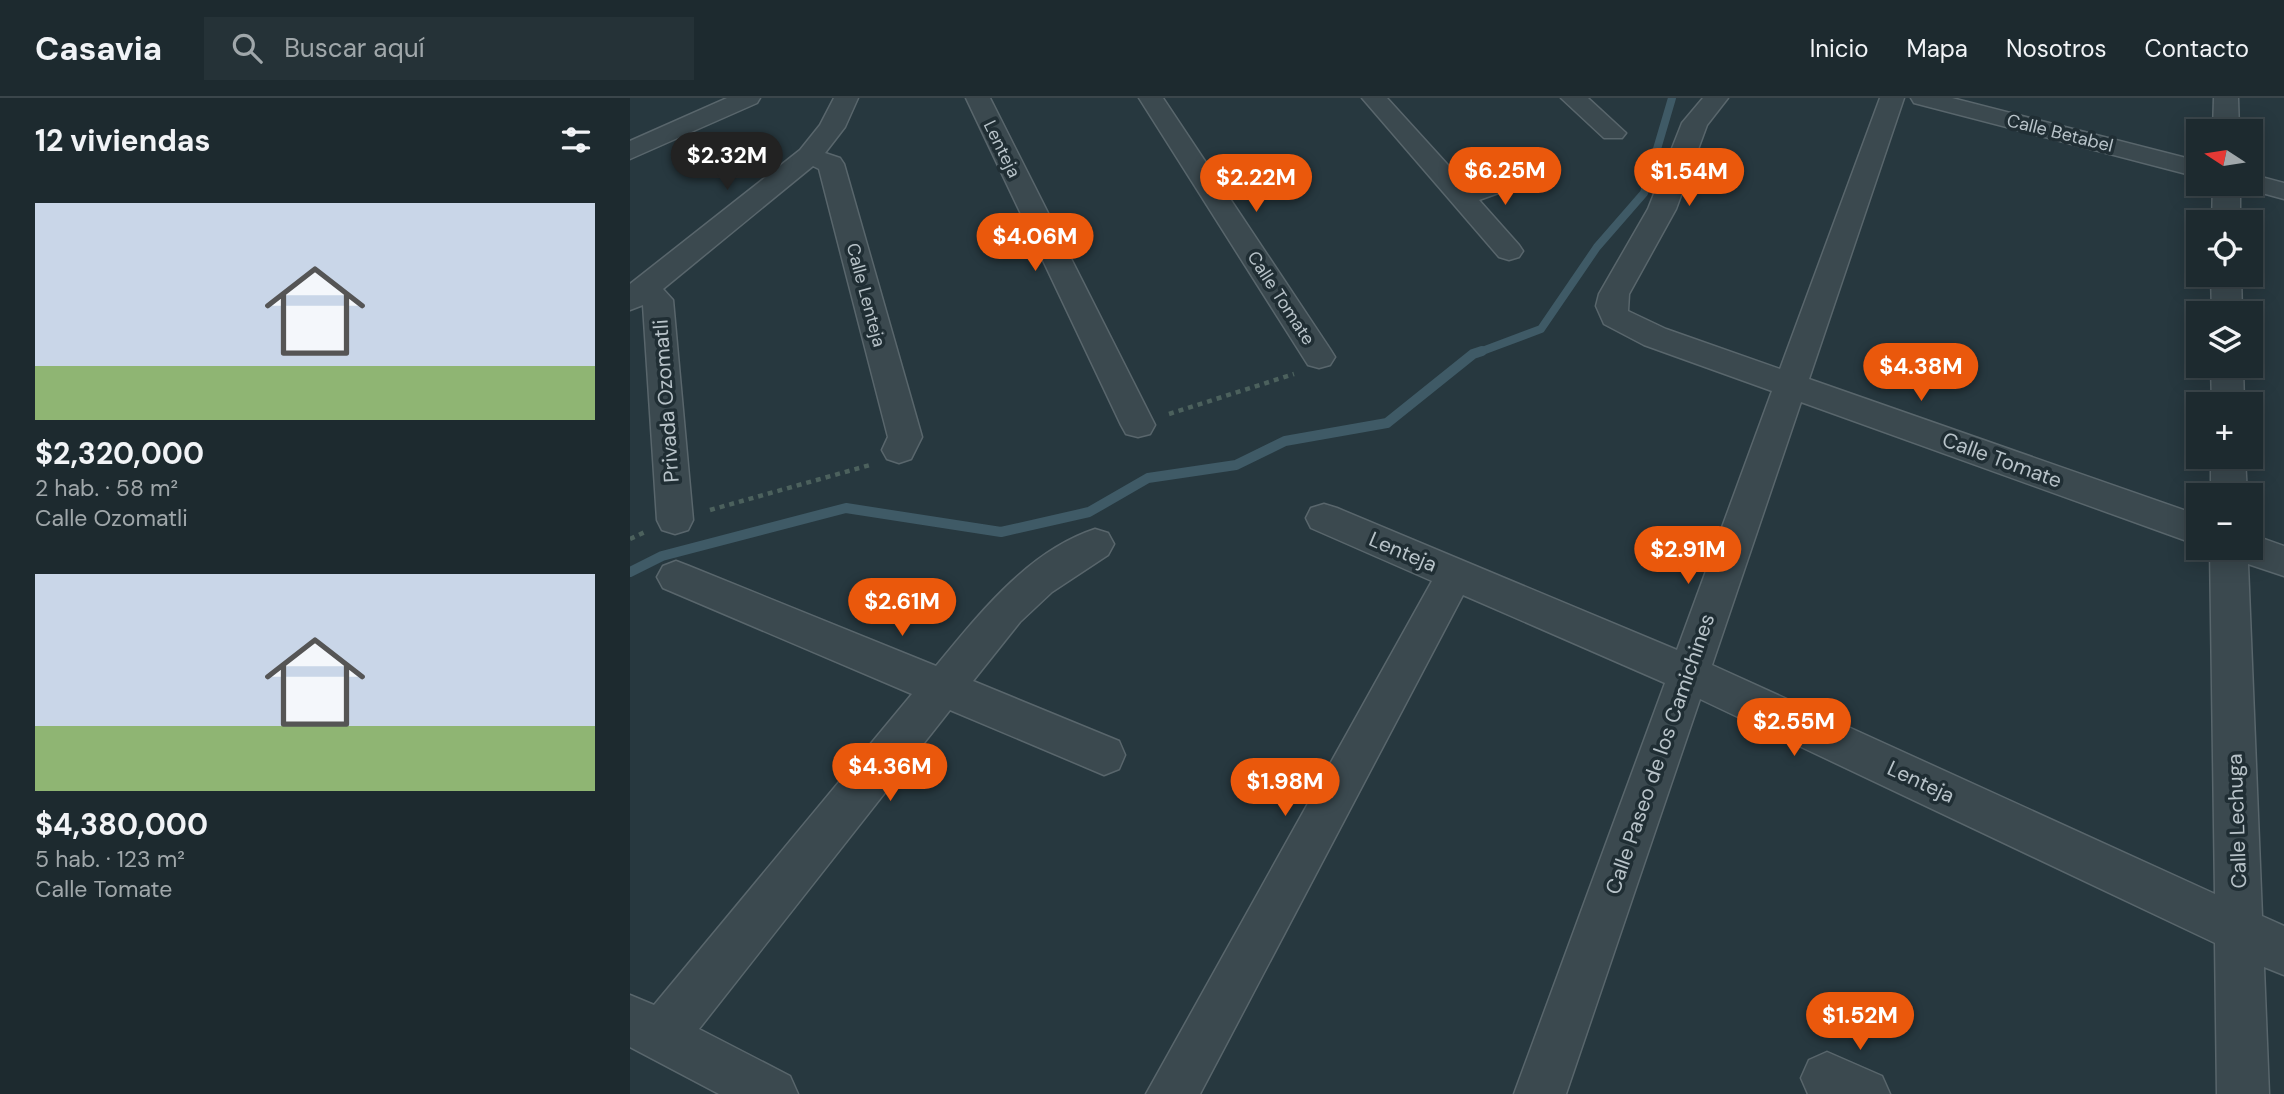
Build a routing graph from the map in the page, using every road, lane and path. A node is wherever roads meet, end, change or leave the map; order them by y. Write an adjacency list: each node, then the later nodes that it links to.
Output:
1 (748, 98): 13 (street)
2 (846, 98): 14 (street)
3 (978, 98): 24 (street, Lenteja)
4 (1151, 98): 22 (street, Calle Tomate)
5 (1374, 98): 19 (street)
6 (1573, 98): 12 (street)
7 (1716, 98): 23 (street, Calle Tomate)
8 (1892, 98): 23 (street, Calle Paseo de los Camichines)
9 (1923, 98): 15 (street, Calle Betabel)
10 (2226, 98): 11 (street)
11 (2226, 119)
12 (1613, 133)
13 (630, 151)
14 (809, 156): 21 (street); 25 (street, Calle Lenteja)
15 (2186, 166)
16 (1531, 172): 19 (street)
17 (2263, 185): 18 (street)
18 (2284, 191)
19 (1462, 197): 20 (street)
20 (1509, 251)
21 (637, 295): 27 (street, Privada Ozomatli)
22 (1319, 357): 24 (path)
23 (1791, 385): 28 (street, Calle Tomate); 36 (street, Calle Paseo de los Camichines)
24 (1138, 425)
25 (899, 450): 27 (path)
26 (1324, 518): 34 (street, Lenteja)
27 (675, 520): 29 (path)
28 (2186, 526)
29 (630, 539)
30 (1095, 544): 37 (street)
31 (2263, 554): 33 (street)
32 (2229, 560): 39 (street, Calle Lechuga)
33 (2284, 561)
34 (1455, 574): 36 (street, Lenteja); 43 (street)
35 (676, 577): 37 (street)
36 (1689, 674): 39 (street, Lenteja); 44 (street, Calle Paseo de los Camichines)
37 (941, 687): 38 (street); 41 (street)
38 (1104, 755)
39 (2240, 931): 40 (street, Lenteja); 45 (street, Calle Lechuga)
40 (2284, 951)
41 (646, 1028): 42 (street)
42 (772, 1094)
43 (1172, 1094)
44 (1540, 1094)
45 (2243, 1094)

